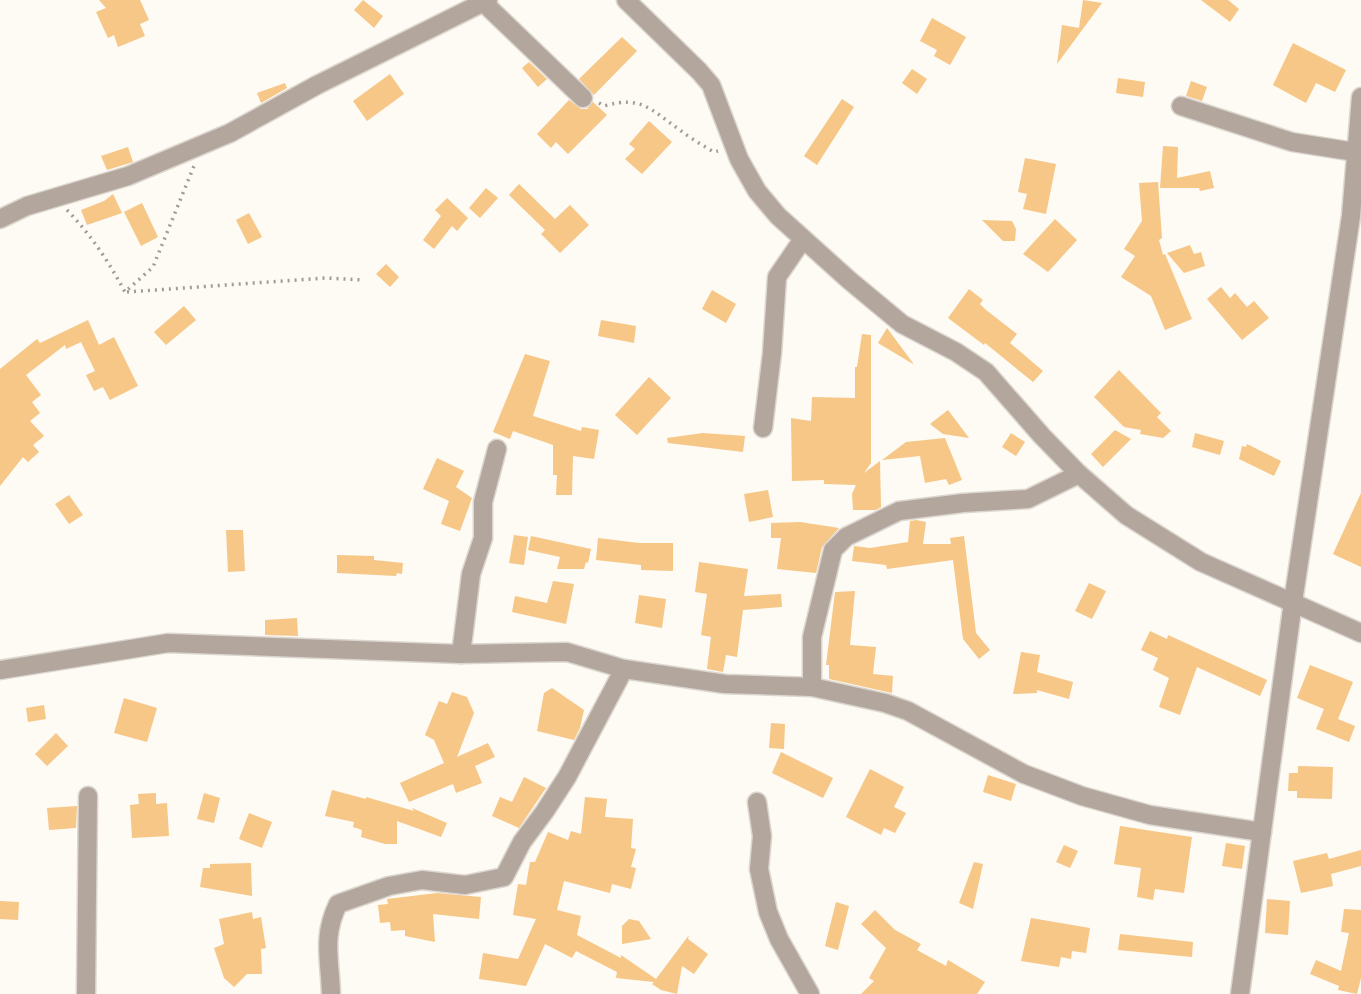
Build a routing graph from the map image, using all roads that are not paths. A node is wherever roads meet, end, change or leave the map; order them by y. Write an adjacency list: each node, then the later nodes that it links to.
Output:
1 (626, 0): 8 (street)
2 (486, 2): 4 (street); 7 (street)
3 (1361, 97): 6 (street)
4 (583, 98)
5 (1181, 106): 6 (street)
6 (1358, 151): 12 (street)
7 (0, 219)
8 (803, 239): 9 (street); 11 (street)
9 (763, 428)
10 (497, 449): 14 (street)
11 (1079, 474): 12 (street); 17 (street)
12 (1293, 602): 13 (street); 20 (street)
13 (1361, 633)
14 (461, 654): 15 (street); 16 (street)
15 (624, 668): 17 (street); 22 (street)
16 (0, 670)
17 (812, 687): 20 (street)
18 (88, 796): 21 (street)
19 (757, 802): 23 (street)
20 (1262, 832): 24 (street)
21 (86, 994)
22 (331, 994)
23 (810, 994)
24 (1240, 994)

